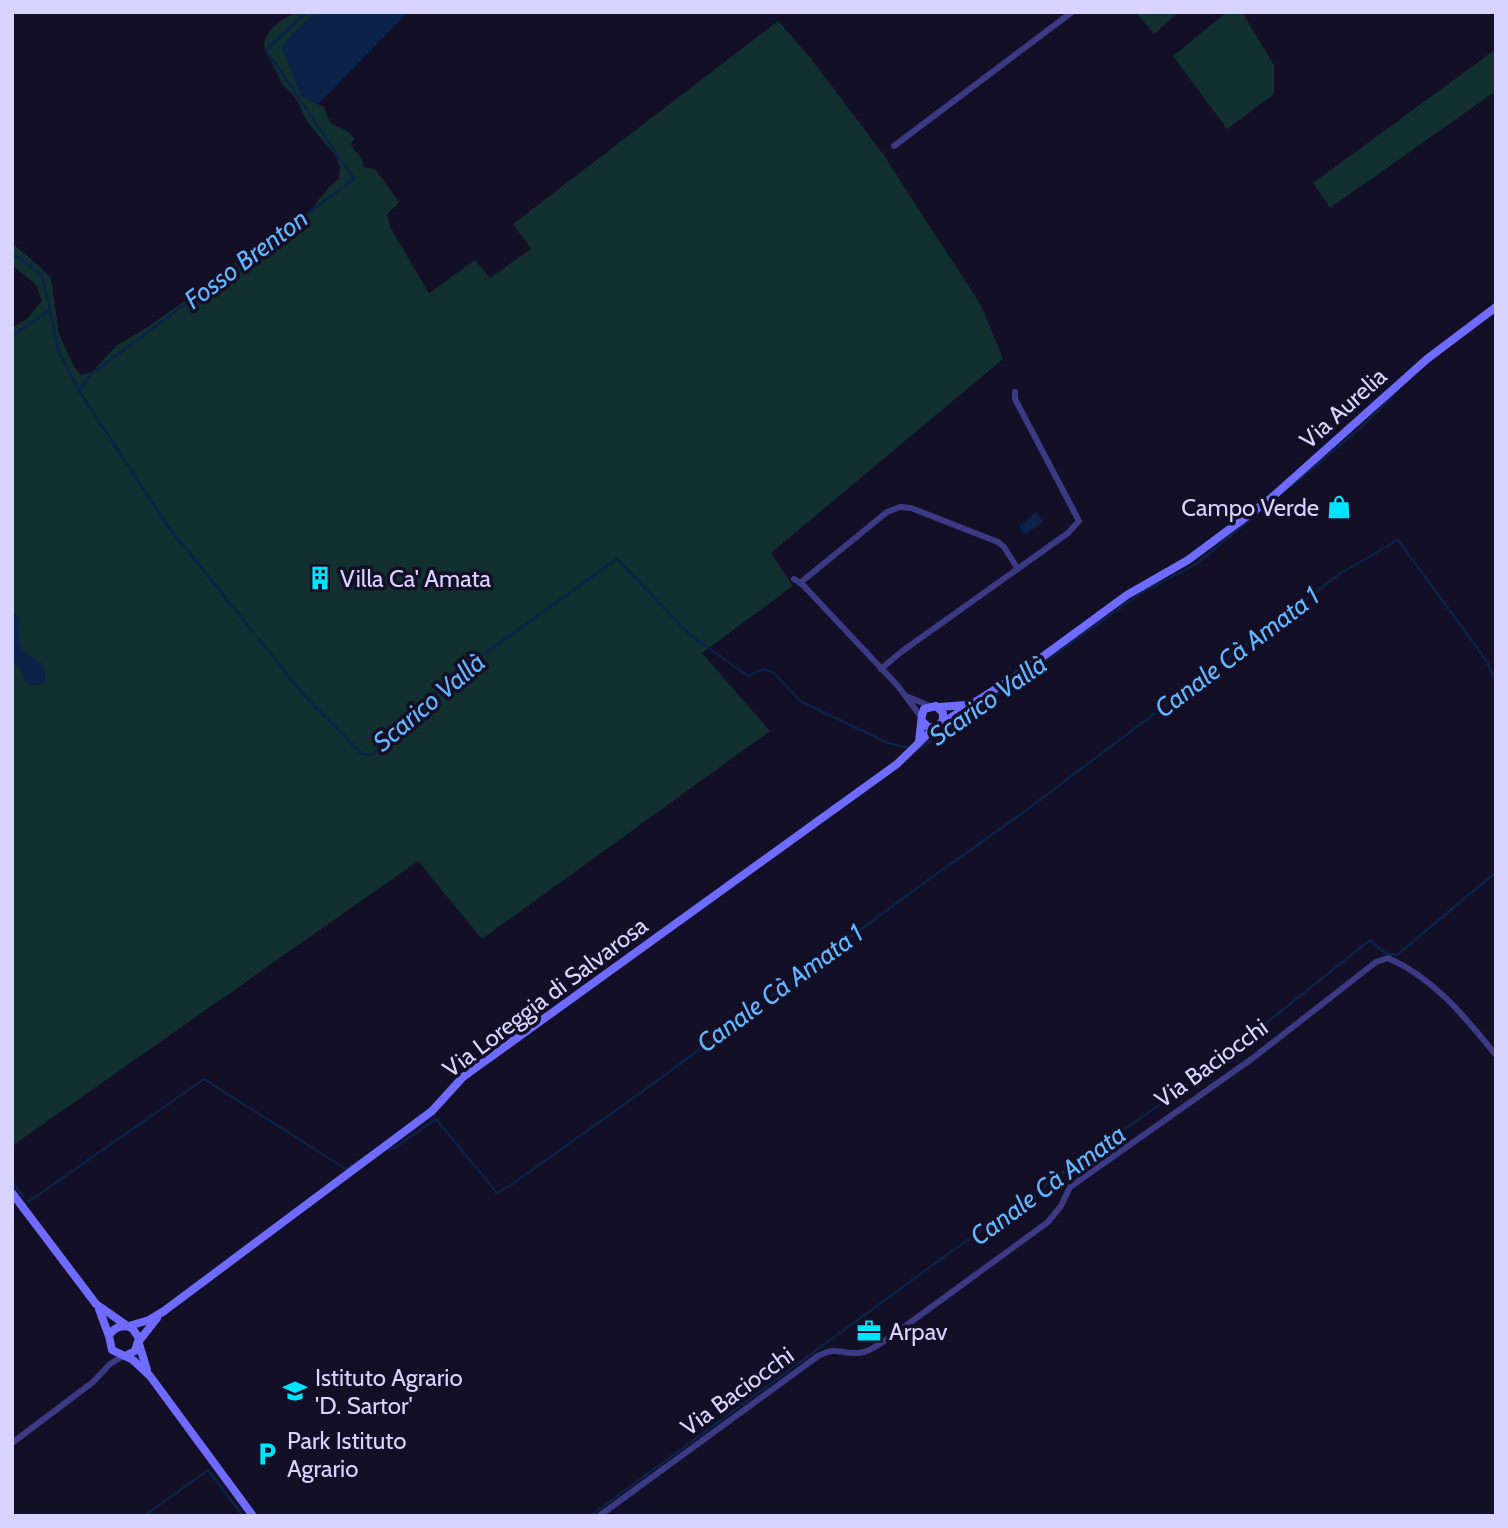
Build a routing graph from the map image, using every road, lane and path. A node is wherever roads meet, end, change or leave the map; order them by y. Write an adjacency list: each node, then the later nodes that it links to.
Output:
1 (1072, 12): 2 (street)
2 (894, 146)
3 (1496, 307): 5 (street, Via Aurelia)
4 (1015, 392): 6 (street)
5 (1217, 537): 9 (street, Via Loreggia di Salvarosa)
6 (1018, 569): 7 (street); 7 (street)
7 (881, 669): 8 (street)
8 (906, 695): 10 (street); 11 (street)
9 (969, 705): 10 (street, Via Loreggia di Salvarosa); 12 (street, Via Loreggia di Salvarosa)
10 (934, 706): 11 (street); 12 (street)
11 (922, 720): 12 (street); 13 (street)
12 (938, 725): 13 (street, Via Loreggia di Salvarosa)
13 (915, 746): 17 (street, Via Loreggia di Salvarosa)
14 (1496, 1055): 27 (street, Via Baciocchi)
15 (12, 1193): 16 (street)
16 (96, 1304): 18 (street); 19 (street)
17 (164, 1311): 18 (street, Via Loreggia di Salvarosa); 20 (street, Via Loreggia di Salvarosa)
18 (127, 1326): 19 (street); 20 (street)
19 (109, 1336): 21 (street)
20 (139, 1343): 22 (street); 24 (street)
21 (110, 1347): 22 (street); 23 (street)
22 (124, 1356): 23 (street); 24 (street)
23 (106, 1368): 25 (street)
24 (150, 1376): 26 (street)
25 (12, 1443)
26 (253, 1516)
27 (599, 1516)

